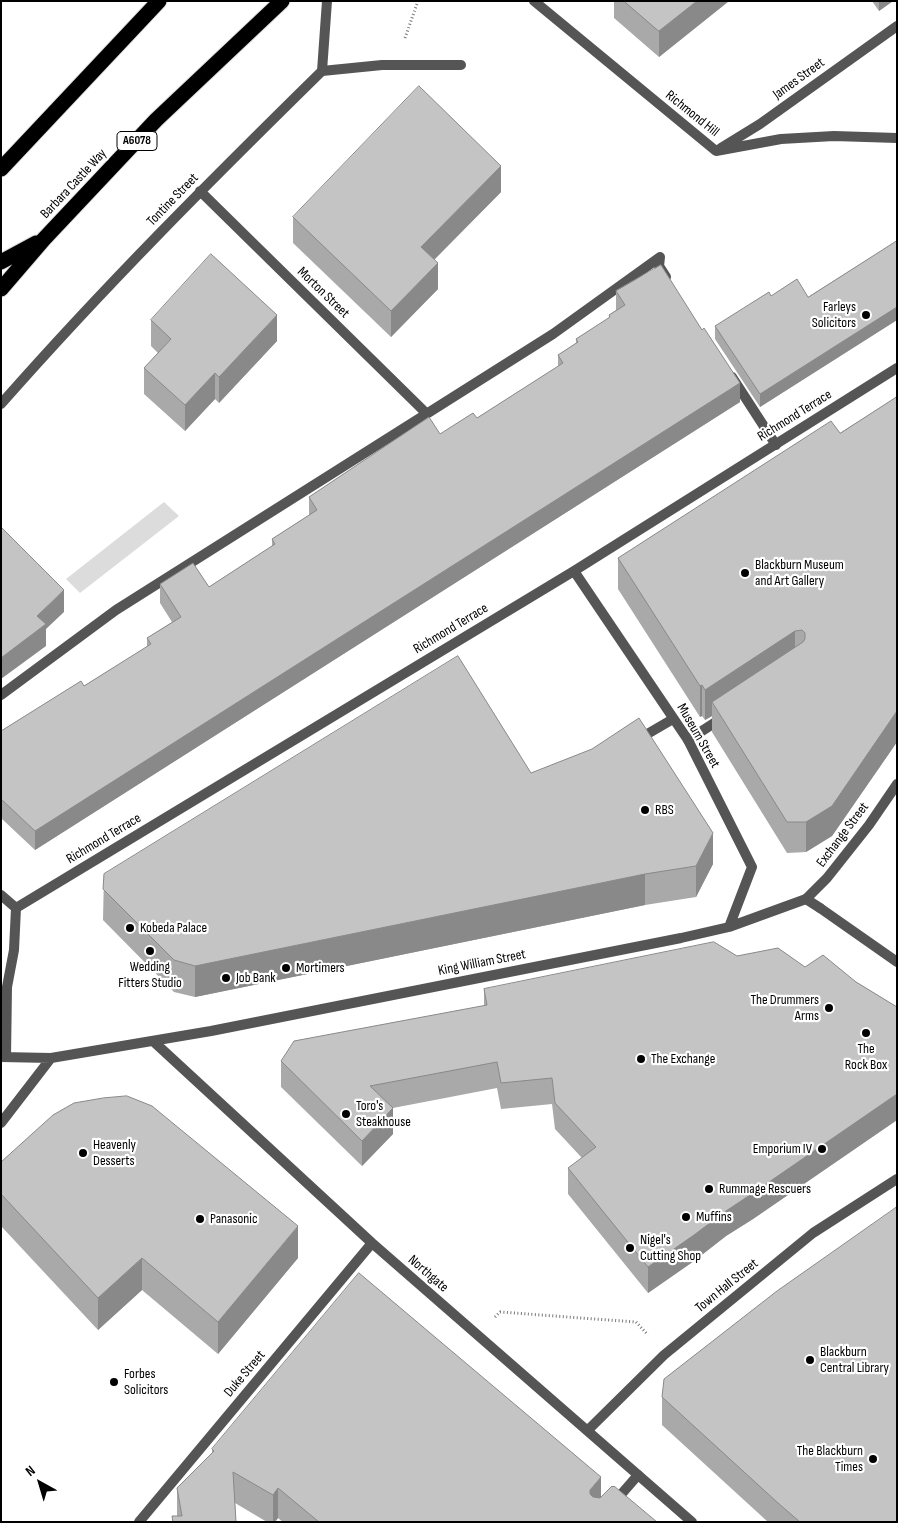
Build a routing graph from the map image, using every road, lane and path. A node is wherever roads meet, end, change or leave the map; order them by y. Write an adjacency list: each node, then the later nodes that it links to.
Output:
1 (158, 1): 12 (highway)
2 (282, 1): 14 (highway, Barbara Castle Way / A6078)
3 (327, 1): 9 (street)
4 (418, 1): 7 (path)
5 (534, 1): 11 (street, Richmond Hill)
6 (897, 26): 11 (street, James Street)
7 (382, 65): 8 (street); 9 (street)
8 (461, 65)
9 (322, 71): 13 (street, Tontine Street)
10 (897, 138): 11 (street, Richmond Hill)
11 (716, 151)
12 (1, 169)
13 (200, 191): 20 (street, Tontine Street); 21 (street, Morton Street)
14 (44, 239): 15 (highway, A6078); 16 (highway, Barbara Castle Way / A6078)
15 (1, 262)
16 (1, 289)
17 (675, 289): 21 (street)
18 (725, 366): 22 (street)
19 (897, 368): 22 (street, Richmond Terrace)
20 (1, 404)
21 (426, 413): 24 (street)
22 (776, 445): 23 (street, Richmond Terrace)
23 (574, 571): 26 (street, Museum Street); 32 (street, Richmond Terrace)
24 (1, 695)
25 (728, 714): 27 (street)
26 (673, 719): 27 (street, Museum Street); 28 (street)
27 (688, 740): 33 (street, Museum Street)
28 (631, 743)
29 (897, 784): 31 (street, Exchange Street)
30 (1, 895): 32 (street)
31 (806, 899): 33 (street, King William Street); 34 (street)
32 (16, 908): 36 (street)
33 (729, 927): 35 (street, King William Street)
34 (897, 962)
35 (153, 1041): 37 (street, King William Street); 40 (street, Northgate)
36 (3, 1057): 37 (street, King William Street)
37 (51, 1058): 38 (street)
38 (1, 1123)
39 (897, 1179): 42 (street, Town Hall Street)
40 (372, 1244): 41 (street, Northgate); 45 (street, Duke Street)
41 (477, 1335): 42 (path); 43 (street, Northgate)
42 (664, 1355): 43 (street, Town Hall Street)
43 (588, 1430): 44 (street, Northgate)
44 (638, 1475): 46 (street); 47 (street, Northgate)
45 (139, 1522)
46 (597, 1522)
47 (692, 1522)

